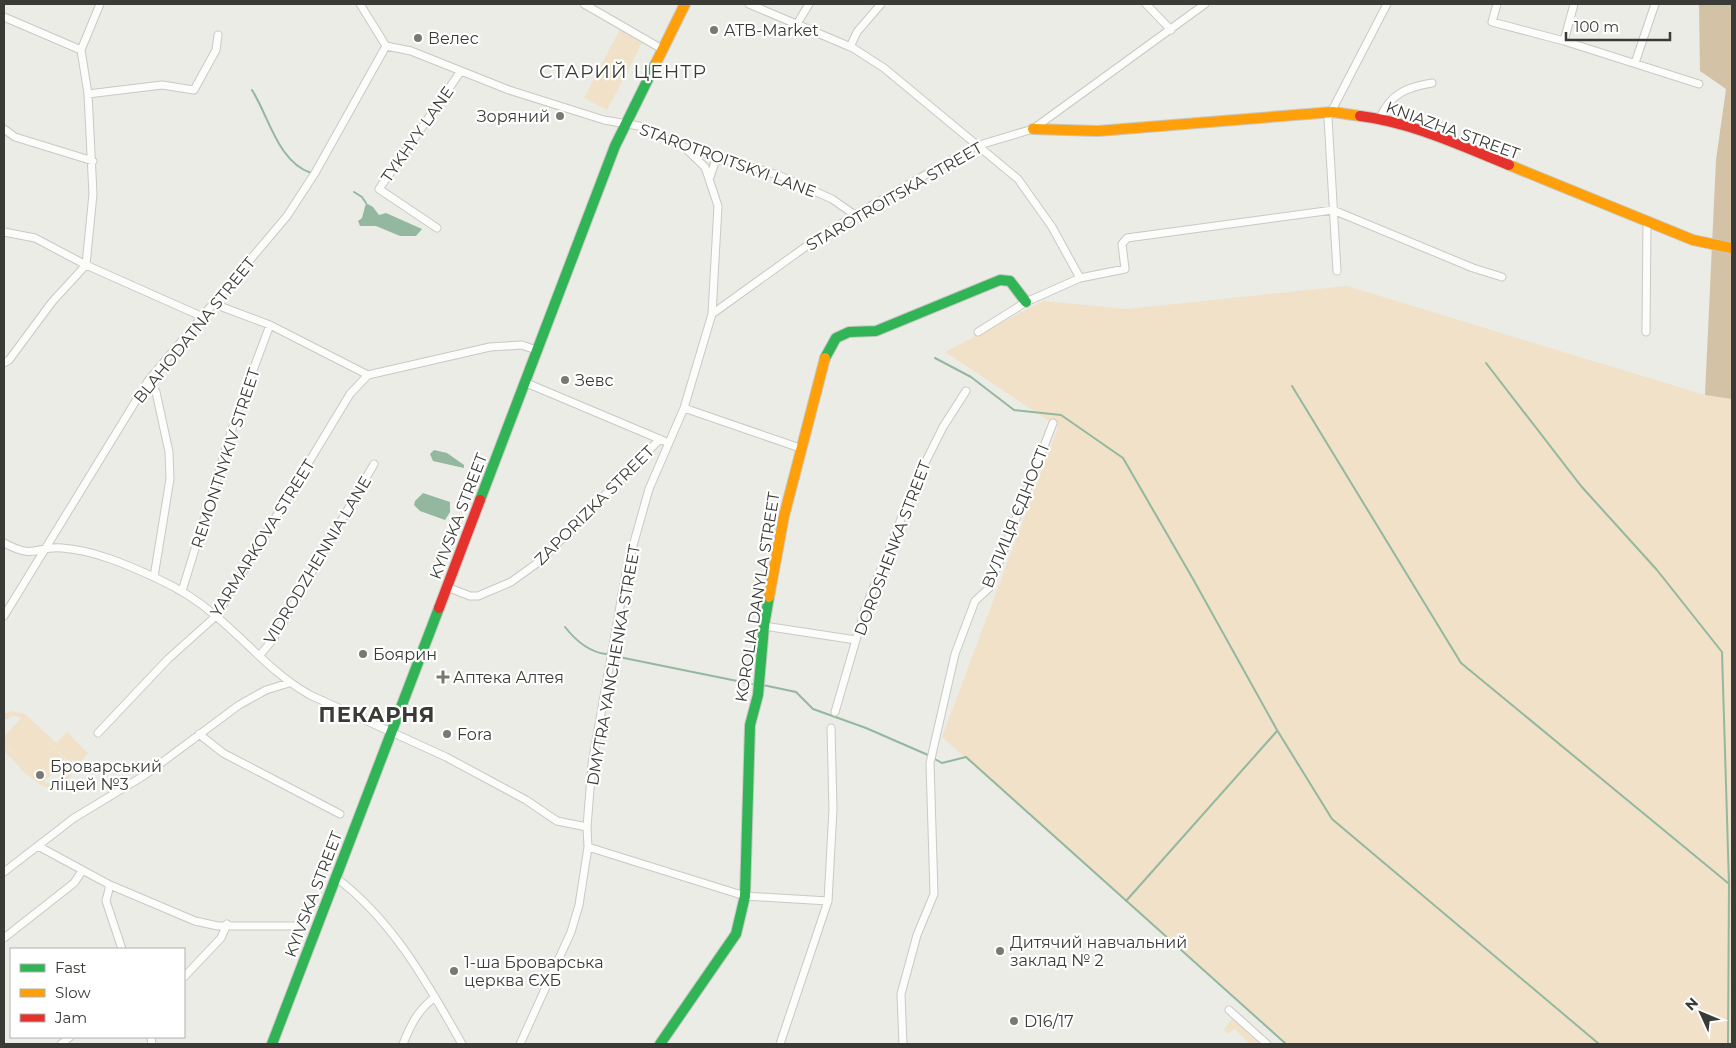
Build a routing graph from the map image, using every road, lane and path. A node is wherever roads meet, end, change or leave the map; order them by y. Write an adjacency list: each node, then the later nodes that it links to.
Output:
1 (100, 4): 23 (street)
2 (360, 4): 20 (street)
3 (584, 4): 14 (street)
4 (685, 4): 22 (street, KYIVSKA STREET)
5 (749, 4): 16 (street)
6 (809, 4): 16 (street)
7 (880, 4): 21 (street)
8 (1146, 4): 17 (street)
9 (1205, 4): 17 (street, STAROTROITSKA STREET)
10 (1387, 4): 29 (street)
11 (1497, 4): 19 (street)
12 (1574, 4): 19 (street)
13 (1655, 4): 24 (street)
14 (596, 7): 22 (street)
15 (4, 17): 23 (street)
16 (797, 24): 21 (street)
17 (1171, 30): 33 (street, STAROTROITSKA STREET)
18 (218, 35): 28 (street)
19 (1564, 41): 24 (street)
20 (386, 46): 25 (street, STAROTROITSKYI LANE); 50 (street, BLAHODATNA STREET)
21 (850, 47): 34 (street)
22 (662, 49): 31 (street, KYIVSKA STREET)
23 (80, 50): 28 (street)
24 (1635, 63): 27 (street)
25 (461, 71): 31 (street, STAROTROITSKYI LANE); 42 (street, TYKHYY LANE)
26 (1432, 83): 30 (street)
27 (1699, 84)
28 (88, 94): 37 (street)
29 (1333, 112): 30 (street, KNIAZHA STREET); 33 (street, KNIAZHA STREET); 39 (street)
30 (1380, 118): 41 (street, KNIAZHA STREET)
31 (625, 124): 35 (street, STAROTROITSKYI LANE); 56 (street, KYIVSKA STREET)
32 (4, 129): 37 (street)
33 (1033, 129): 34 (street, STAROTROITSKA STREET)
34 (976, 146): 40 (street, STAROTROITSKA STREET); 48 (street)
35 (684, 147): 36 (street, STAROTROITSKYI LANE); 38 (street, DMYTRA YANCHENKA STREET)
36 (724, 158): 38 (street); 40 (street, STAROTROITSKYI LANE)
37 (92, 161): 45 (street)
38 (710, 180): 51 (street, DMYTRA YANCHENKA STREET)
39 (1333, 210): 46 (street); 47 (street); 48 (street)
40 (855, 215): 51 (street, STAROTROITSKA STREET)
41 (1647, 223): 44 (street, KNIAZHA STREET); 55 (street)
42 (437, 228)
43 (4, 232): 45 (street)
44 (1731, 248)
45 (86, 265): 52 (street); 57 (street)
46 (1338, 272)
47 (1502, 277)
48 (1080, 278): 49 (street)
49 (1026, 302): 54 (street); 66 (street, KOROLIA DANYLA STREET)
50 (214, 304): 52 (street, BLAHODATNA STREET); 53 (street)
51 (712, 314): 62 (street, DMYTRA YANCHENKA STREET)
52 (202, 318): 59 (street, BLAHODATNA STREET)
53 (270, 326): 58 (street); 72 (street, REMONTNYKIV STREET)
54 (978, 332)
55 (1646, 332)
56 (536, 350): 58 (street); 60 (street, KYIVSKA STREET)
57 (4, 363)
58 (368, 375): 74 (street, YARMARKOVA STREET)
59 (148, 381): 69 (street, BLAHODATNA STREET); 70 (street)
60 (524, 382): 64 (street); 71 (street, KYIVSKA STREET)
61 (966, 391): 76 (street, DOROSHENKA STREET)
62 (684, 408): 65 (street, DMYTRA YANCHENKA STREET); 66 (street)
63 (1053, 423): 107 (street, ВУЛИЦЯ ЄДНОСТІ)
64 (660, 439): 65 (street); 71 (street, ZAPORIZKA STREET)
65 (669, 443): 85 (street, DMYTRA YANCHENKA STREET)
66 (800, 448): 75 (street, KOROLIA DANYLA STREET)
67 (374, 464): 77 (street, VIDRODZHENNIA LANE)
68 (4, 543): 69 (street)
69 (44, 551): 70 (street); 73 (street, BLAHODATNA STREET)
70 (154, 577): 72 (street)
71 (447, 586): 81 (street, KYIVSKA STREET)
72 (182, 592): 74 (street)
73 (4, 616)
74 (216, 616): 77 (street); 82 (street, YARMARKOVA STREET)
75 (764, 626): 76 (street); 92 (street, KOROLIA DANYLA STREET)
76 (856, 640): 79 (street, DOROSHENKA STREET)
77 (260, 655): 78 (street)
78 (289, 683): 81 (street); 83 (street)
79 (835, 712)
80 (832, 728): 93 (street)
81 (393, 732): 85 (street); 90 (street, KYIVSKA STREET)
82 (98, 733)
83 (200, 734): 84 (street); 86 (street)
84 (340, 814)
85 (587, 826): 87 (street, DMYTRA YANCHENKA STREET)
86 (38, 846): 88 (street); 89 (street)
87 (588, 847): 92 (street); 104 (street, DMYTRA YANCHENKA STREET)
88 (82, 871): 91 (street); 96 (street)
89 (4, 872)
90 (335, 877): 99 (street); 101 (street, KYIVSKA STREET)
91 (110, 885): 94 (street); 97 (street)
92 (745, 896): 93 (street); 105 (street, KOROLIA DANYLA STREET)
93 (828, 901): 106 (street)
94 (227, 924): 95 (street); 98 (street)
95 (300, 926)
96 (4, 938)
97 (122, 948)
98 (185, 976)
99 (435, 996): 102 (street); 103 (street)
100 (1228, 1010): 108 (street)
101 (272, 1044)
102 (403, 1044)
103 (462, 1044)
104 (520, 1044)
105 (660, 1044)
106 (780, 1044)
107 (903, 1044)
108 (1267, 1044)

